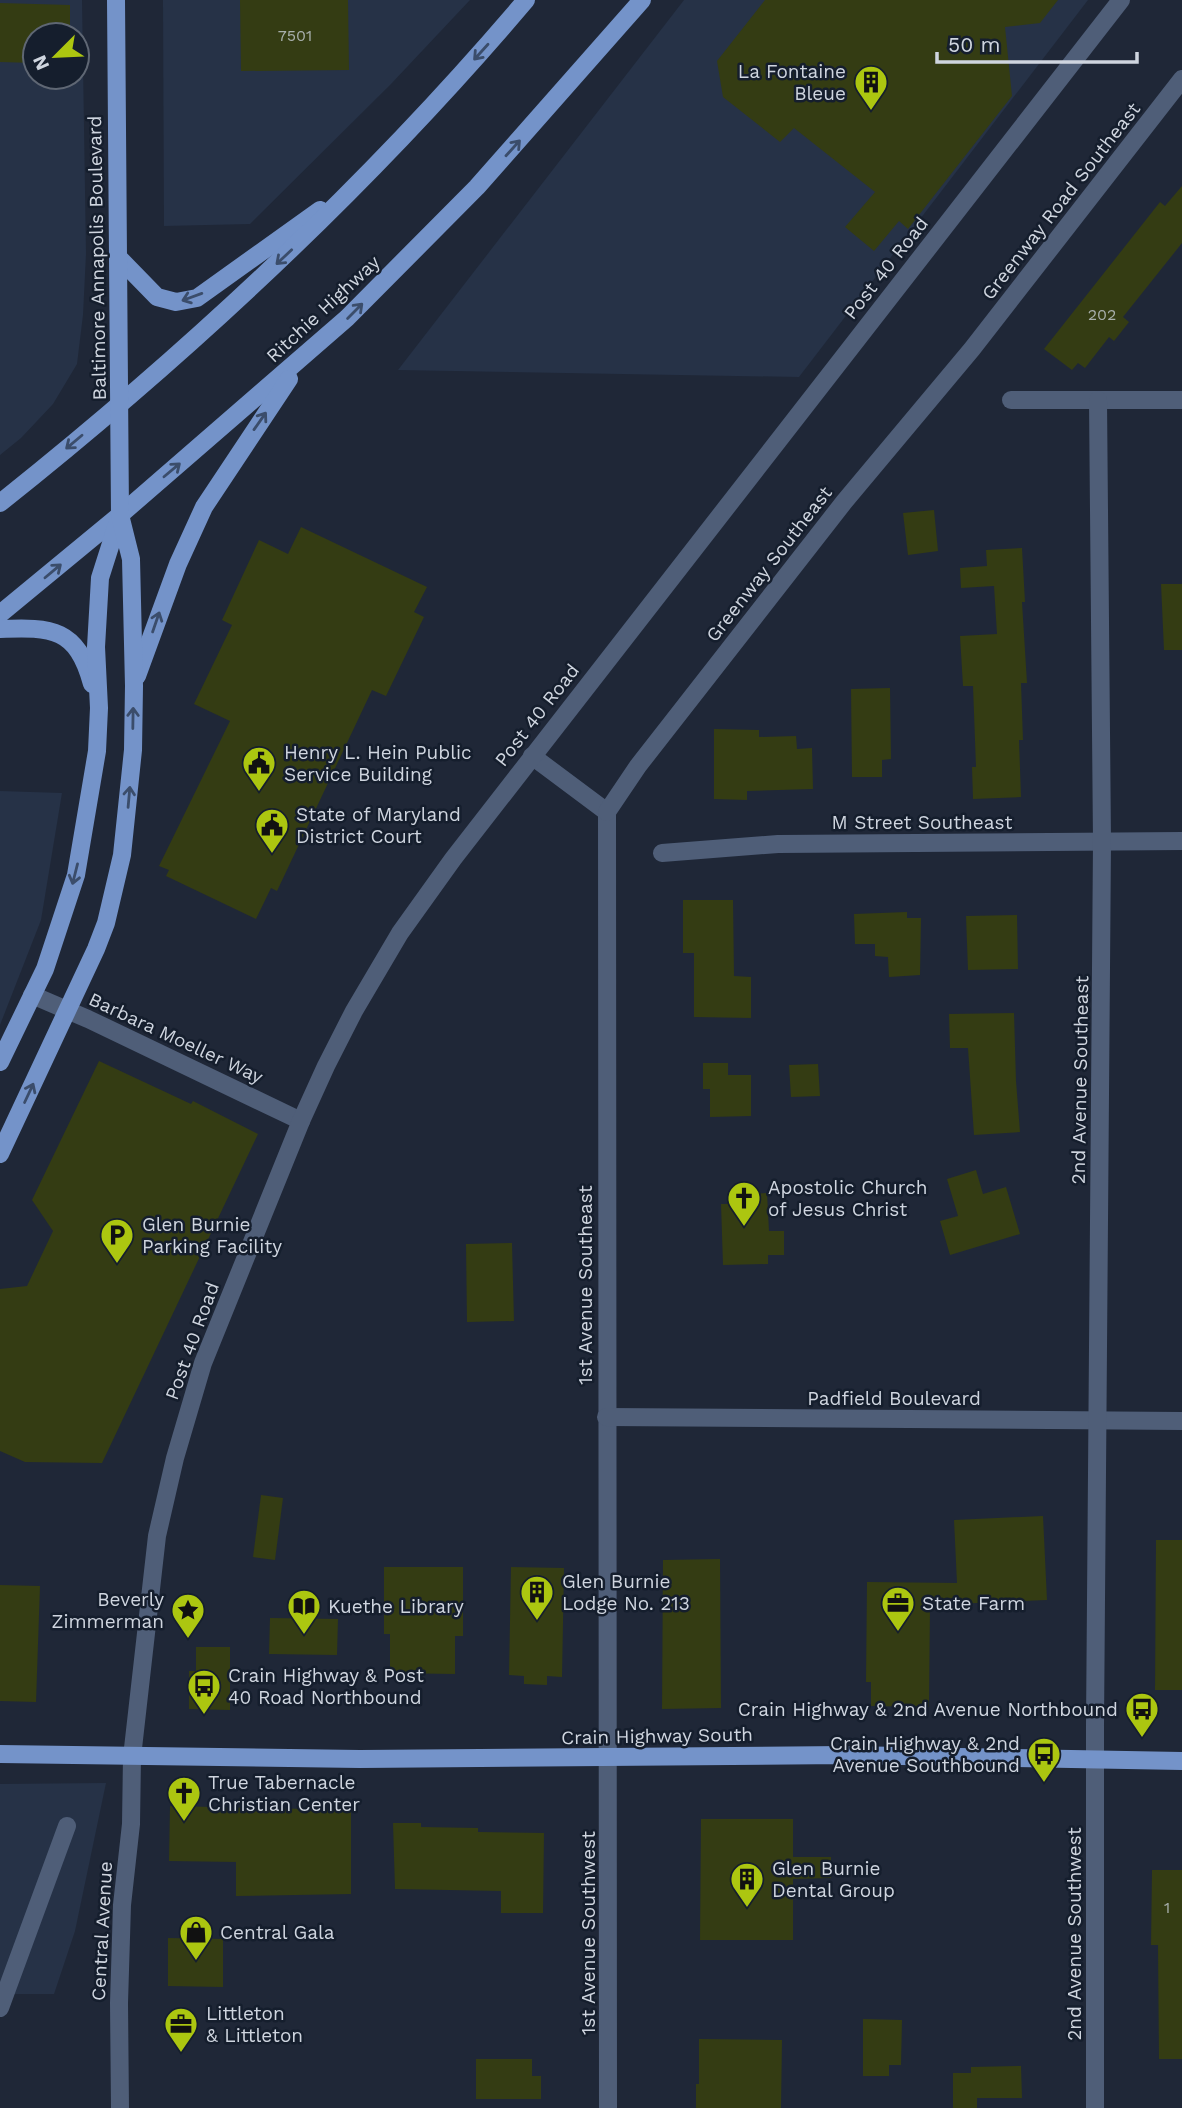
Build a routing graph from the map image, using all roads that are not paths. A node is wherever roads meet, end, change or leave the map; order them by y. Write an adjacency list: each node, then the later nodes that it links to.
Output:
1 (116, 0): 7 (main road, Baltimore Annapolis Boulevard)
2 (526, 0): 6 (main road, one-way to 6)
3 (642, 0): 9 (main road, Ritchie Highway, one-way to 3)
4 (1121, 0): 20 (street, Post 40 Road)
5 (1182, 79): 8 (street, Greenway Road Southeast)
6 (368, 175): 7 (main road, one-way to 7); 13 (main road, one-way to 13)
7 (118, 257): 13 (main road, Baltimore Annapolis Boulevard)
8 (972, 349): 21 (street, Greenway Southeast)
9 (304, 357): 15 (main road, Ritchie Highway, one-way to 9); 18 (main road, one-way to 9)
10 (1011, 400): 11 (street)
11 (1098, 400): 12 (street); 23 (street, 2nd Avenue Southeast)
12 (1182, 400)
13 (120, 405): 14 (main road, one-way to 14); 15 (main road, Baltimore Annapolis Boulevard)
14 (0, 503)
15 (120, 515): 16 (main road, Ritchie Highway, one-way to 15); 18 (main road, Baltimore Annapolis Boulevard); 19 (main road, Baltimore Annapolis Boulevard)
16 (0, 614)
17 (0, 629): 19 (main road)
18 (134, 686): 26 (main road, Baltimore Annapolis Boulevard, one-way to 18)
19 (99, 708): 25 (main road, Baltimore Annapolis Boulevard, one-way to 25)
20 (531, 756): 21 (street); 28 (street, Post 40 Road)
21 (607, 812): 30 (street, 1st Avenue Southeast)
22 (1182, 841): 23 (street, M Street Southeast)
23 (1102, 842): 24 (street, M Street Southeast); 31 (street, 2nd Avenue Southeast)
24 (662, 853)
25 (32, 995): 26 (street, Barbara Moeller Way); 27 (main road, Baltimore Annapolis Boulevard)
26 (69, 1010): 28 (street, Barbara Moeller Way); 29 (main road, Baltimore Annapolis Boulevard, one-way to 26)
27 (0, 1062)
28 (300, 1121): 34 (street, Post 40 Road)
29 (0, 1154)
30 (606, 1417): 31 (street, Padfield Boulevard); 35 (street, 1st Avenue Southeast)
31 (1098, 1420): 32 (street, Padfield Boulevard); 36 (street, 2nd Avenue Southeast)
32 (1182, 1421)
33 (0, 1754): 34 (main road, Crain Highway South)
34 (132, 1757): 35 (main road, Crain Highway South); 40 (street, Central Avenue)
35 (609, 1758): 36 (main road, Crain Highway South); 41 (street, 1st Avenue Southwest)
36 (1094, 1760): 37 (main road, Crain Highway South); 42 (street, 2nd Avenue Southwest)
37 (1182, 1761)
38 (66, 1826): 39 (street)
39 (0, 2008)
40 (120, 2108)
41 (608, 2108)
42 (1095, 2108)

